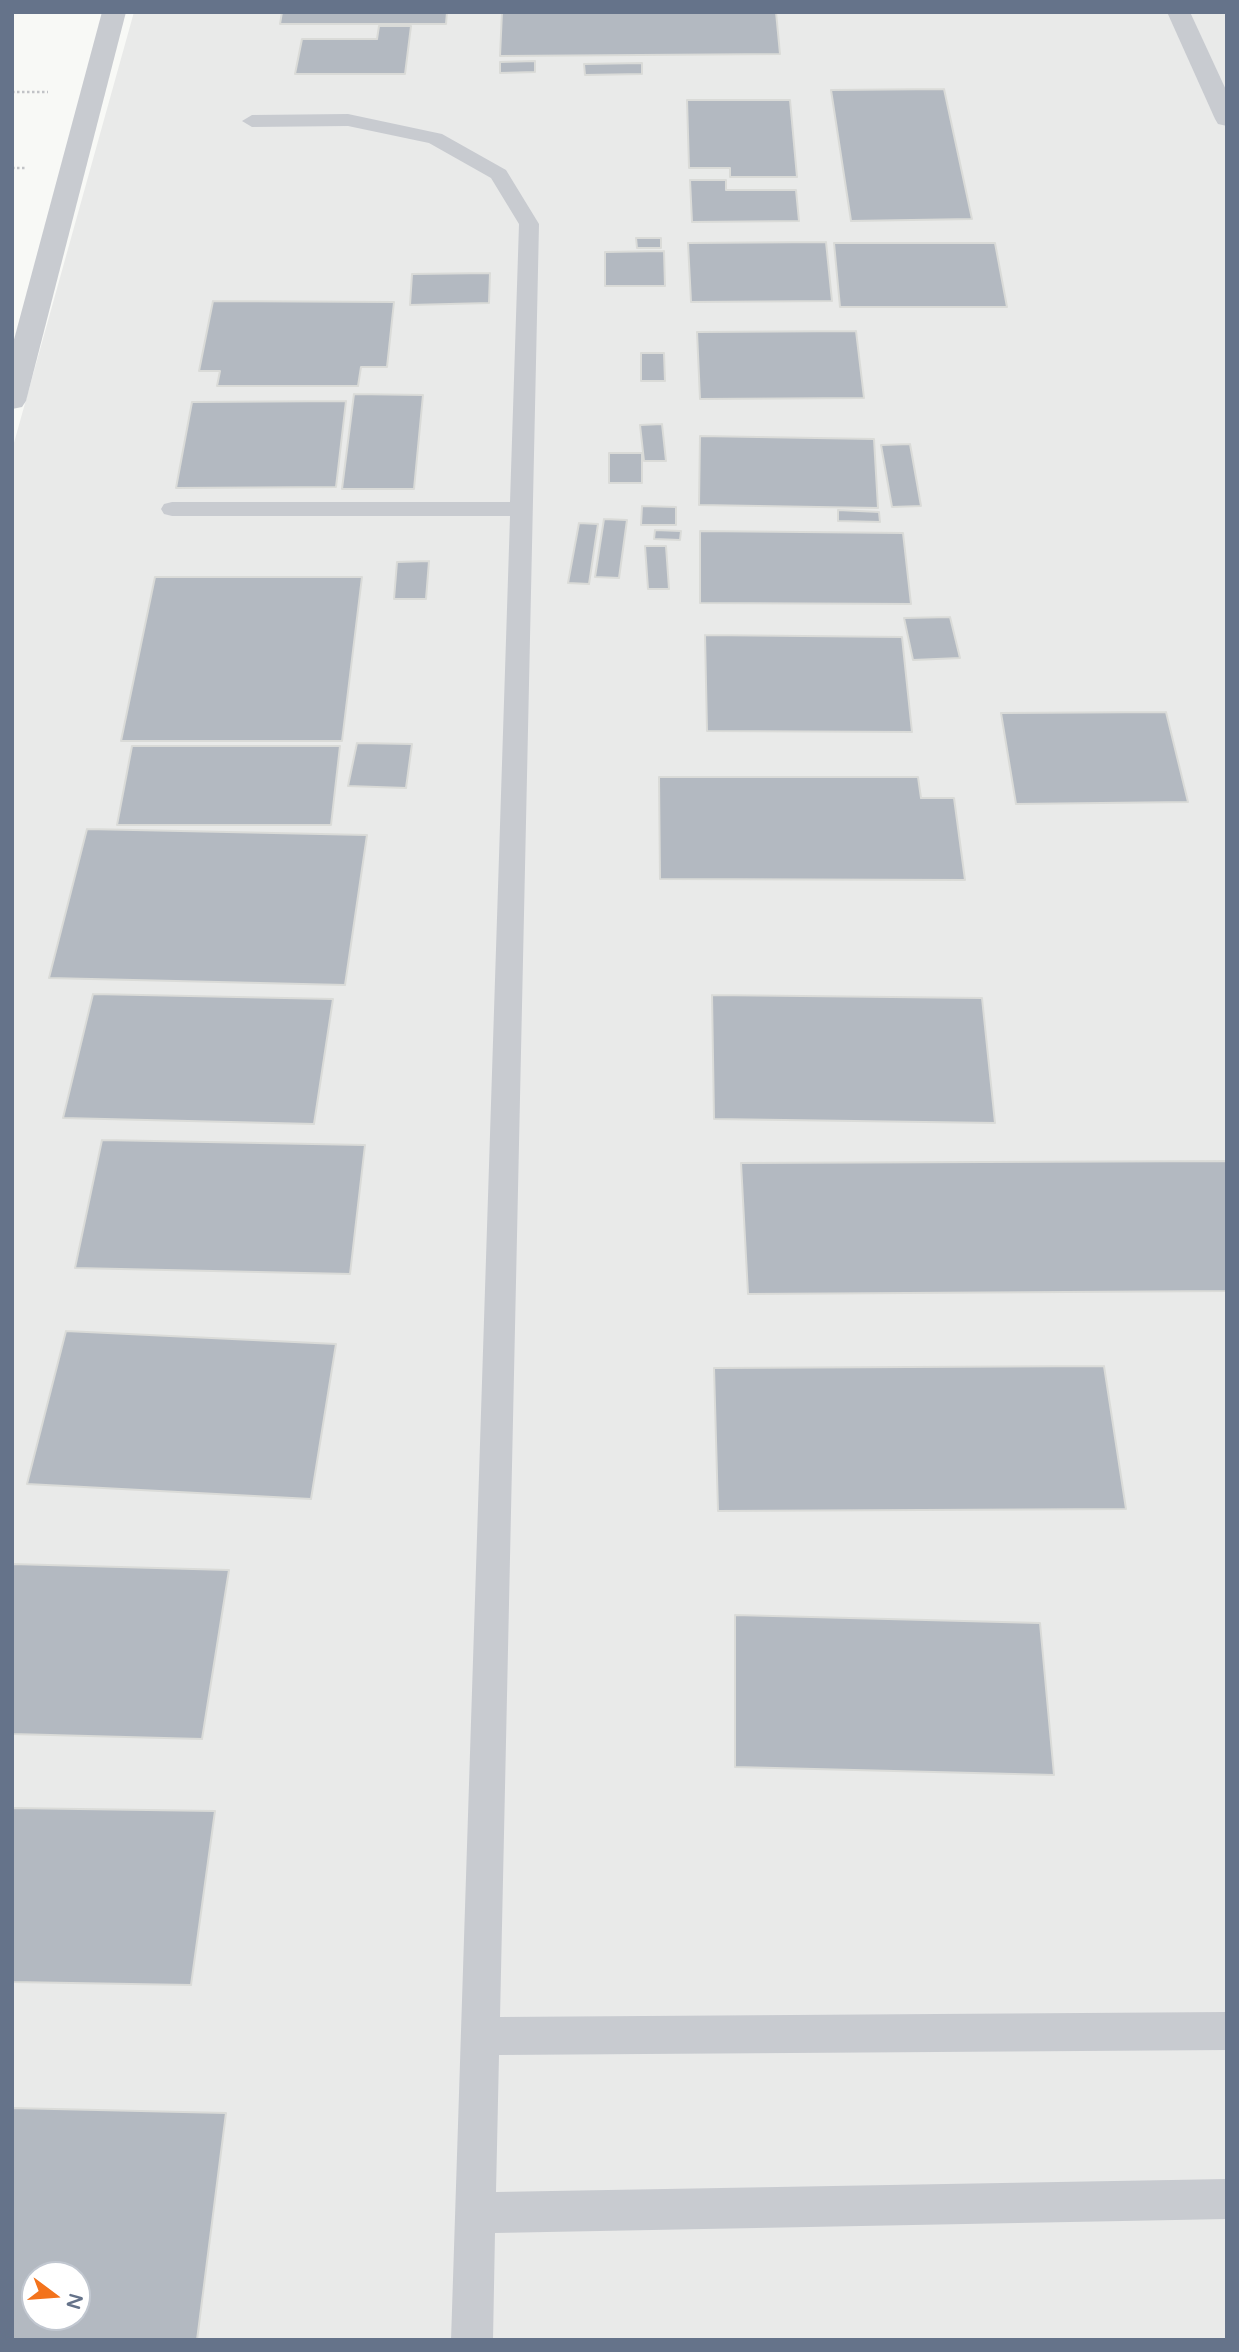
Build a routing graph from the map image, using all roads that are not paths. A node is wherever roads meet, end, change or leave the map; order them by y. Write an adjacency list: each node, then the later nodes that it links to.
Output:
1 (114, 12): 5 (street)
2 (1178, 12): 3 (street)
3 (1227, 119)
4 (252, 121): 7 (lane)
5 (12, 401)
6 (172, 509): 7 (lane)
7 (522, 509): 9 (lane)
8 (1227, 2031): 9 (lane)
9 (482, 2036): 11 (lane)
10 (1227, 2199): 11 (lane)
11 (476, 2213): 12 (lane)
12 (472, 2340)

